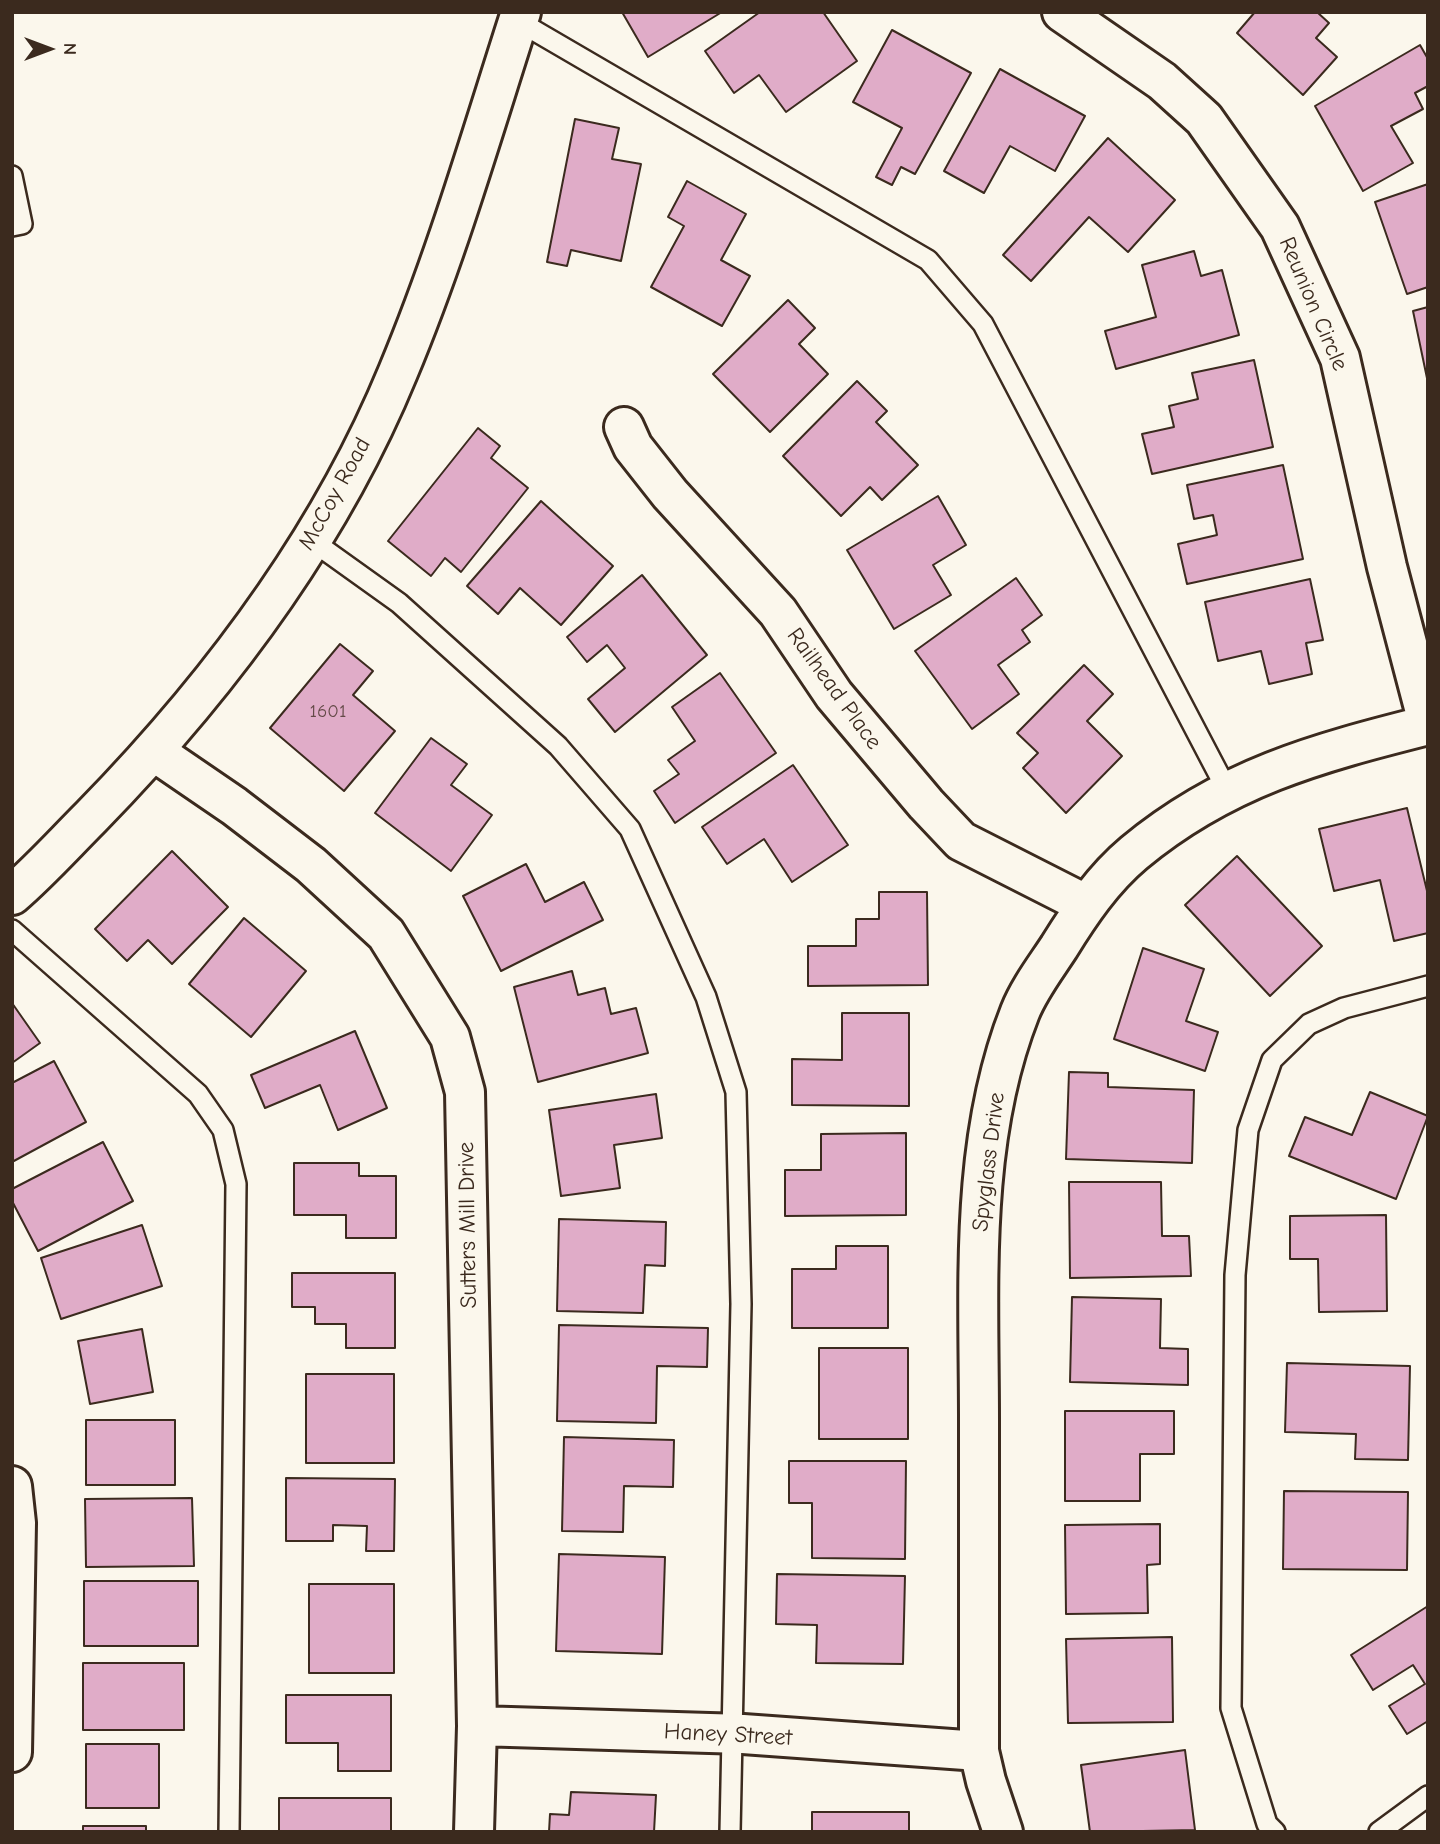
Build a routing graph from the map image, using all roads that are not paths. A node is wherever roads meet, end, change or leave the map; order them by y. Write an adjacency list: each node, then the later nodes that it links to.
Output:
1 (1062, 12): 7 (street, Reunion Circle)
2 (519, 17): 6 (street, McCoy Road); 9 (lane)
3 (12, 176): 4 (lane)
4 (12, 226)
5 (624, 427): 11 (street, Railhead Place)
6 (311, 540): 8 (street, McCoy Road); 16 (lane)
7 (1428, 724): 9 (street, Spyglass Drive)
8 (155, 752): 10 (street, McCoy Road); 15 (street, Sutters Mill Drive)
9 (1227, 790): 11 (street, Spyglass Drive)
10 (12, 895)
11 (1085, 904): 17 (street, Spyglass Drive)
12 (12, 930): 20 (lane)
13 (1428, 986): 24 (lane)
14 (12, 1486): 18 (street)
15 (477, 1726): 16 (street, Haney Street); 21 (street, Sutters Mill Drive)
16 (730, 1734): 17 (street, Haney Street); 22 (lane)
17 (979, 1751): 23 (street, Spyglass Drive)
18 (12, 1752)
19 (1428, 1796): 25 (lane)
20 (229, 1832)
21 (474, 1832)
22 (730, 1832)
23 (1003, 1832)
24 (1275, 1832)
25 (1379, 1832)

